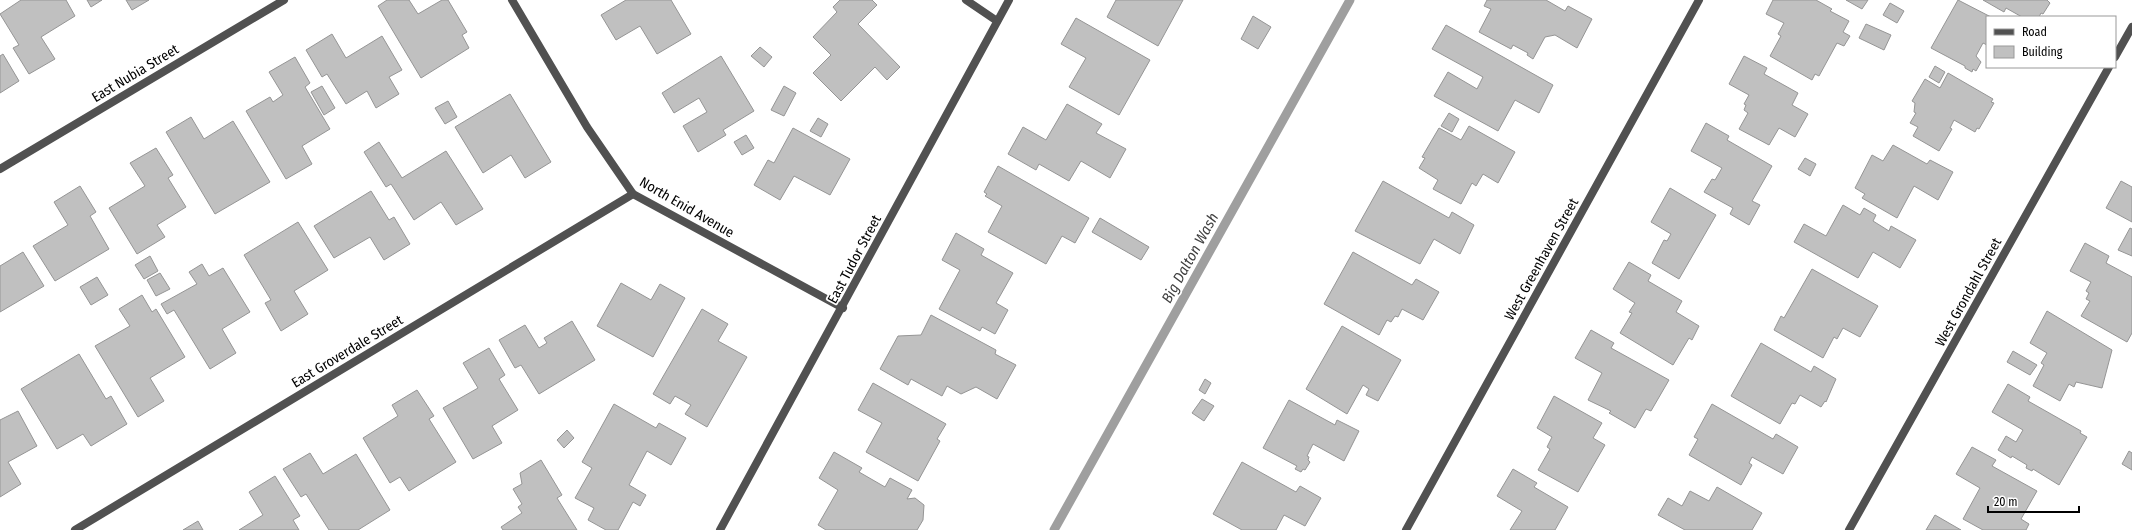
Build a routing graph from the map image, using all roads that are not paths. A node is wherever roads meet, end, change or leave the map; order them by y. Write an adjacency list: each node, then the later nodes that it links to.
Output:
1 (284, 0): 10 (street, East Nubia Street)
2 (512, 0): 11 (street, North Enid Avenue)
3 (966, 0): 6 (street)
4 (1009, 0): 6 (street, East Tudor Street)
5 (1699, 0): 15 (street, West Greenhaven Street)
6 (997, 21): 12 (street, East Tudor Street)
7 (2132, 27): 8 (street)
8 (2116, 55)
9 (2108, 68): 16 (street, West Grondahl Street)
10 (0, 169)
11 (633, 194): 12 (street, North Enid Avenue); 13 (street, East Groverdale Street)
12 (843, 308): 14 (street, East Tudor Street)
13 (75, 530)
14 (720, 530)
15 (1406, 530)
16 (1849, 530)

